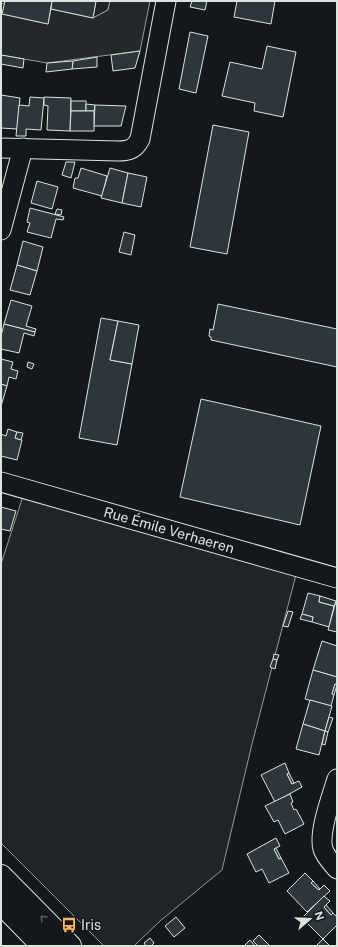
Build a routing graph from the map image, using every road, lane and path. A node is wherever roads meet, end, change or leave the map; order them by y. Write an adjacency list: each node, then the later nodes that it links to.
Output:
1 (166, 1): 3 (street)
2 (1, 148): 3 (street)
3 (23, 148): 4 (street)
4 (1, 230)
5 (1, 482): 6 (street, Rue Émile Verhaeren)
6 (337, 578)
7 (337, 779): 8 (street)
8 (337, 869)
9 (1, 876): 12 (main road, one-way to 9)
10 (1, 903): 11 (main road)
11 (43, 946)
12 (70, 946)

